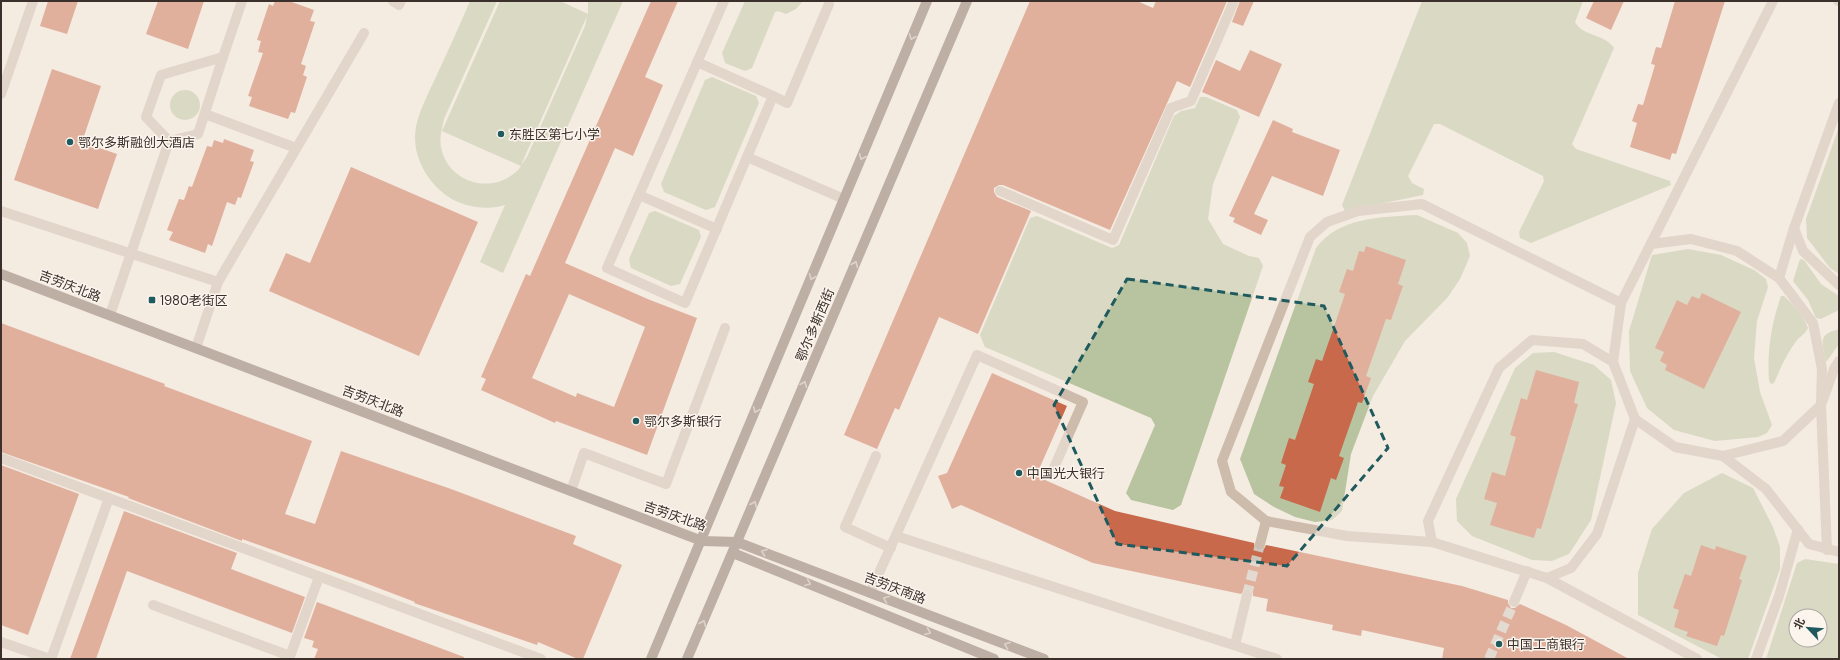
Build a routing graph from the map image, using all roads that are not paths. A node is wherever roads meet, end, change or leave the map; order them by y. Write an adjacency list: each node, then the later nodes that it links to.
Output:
1 (33, 1): 14 (lane)
2 (242, 1): 12 (lane)
3 (393, 1): 4 (lane)
4 (401, 1)
5 (724, 1): 13 (lane)
6 (927, 1): 23 (main road, 鄂尔多斯西街, one-way to 23)
7 (967, 1): 51 (main road, 鄂尔多斯西街, one-way to 7)
8 (1234, 1): 21 (lane)
9 (1773, 1): 27 (lane)
10 (829, 4): 15 (lane)
11 (364, 33): 19 (lane)
12 (223, 57): 17 (lane); 18 (lane)
13 (697, 62): 15 (lane); 22 (lane)
14 (1, 94)
15 (773, 96): 20 (lane)
16 (1839, 103): 26 (lane)
17 (205, 114): 18 (lane); 19 (lane)
18 (169, 141): 28 (lane)
19 (296, 148): 31 (lane)
20 (747, 157): 23 (lane); 25 (lane)
21 (1000, 191)
22 (639, 195): 25 (lane); 25 (lane)
23 (844, 198): 50 (main road, 鄂尔多斯西街, one-way to 50)
24 (1, 211): 28 (lane)
25 (717, 228)
26 (1794, 228): 30 (lane); 32 (lane)
27 (1651, 244): 30 (lane); 33 (lane)
28 (131, 254): 31 (lane); 34 (lane)
29 (1, 274): 34 (main road, 吉劳庆北路)
30 (1779, 278): 39 (lane)
31 (218, 282): 36 (lane)
32 (1839, 285)
33 (1621, 303): 38 (lane); 47 (lane)
34 (110, 315): 36 (main road, 吉劳庆北路)
35 (725, 328): 45 (lane)
36 (196, 348): 45 (main road, 吉劳庆北路)
37 (1839, 361): 39 (lane)
38 (1613, 362): 40 (lane); 52 (lane)
39 (1821, 405): 42 (lane); 55 (lane)
40 (1635, 419): 42 (lane); 60 (lane)
41 (876, 456): 54 (lane)
42 (1723, 456): 48 (lane)
43 (1, 458): 46 (lane)
44 (1053, 470): 49 (lane)
45 (571, 491): 50 (main road, 吉劳庆北路)
46 (109, 498): 59 (lane); 68 (lane)
47 (1266, 521): 52 (lane); 53 (lane)
48 (1798, 529): 55 (lane); 76 (lane)
49 (896, 536): 54 (lane); 66 (lane)
50 (702, 541): 51 (main road, 吉劳庆北路); 70 (main road, 鄂尔多斯西街)
51 (737, 542): 57 (main road, 鄂尔多斯西街); 61 (main road, 吉劳庆南路, one-way to 51)
52 (1432, 542): 58 (lane)
53 (1260, 544)
54 (891, 548): 61 (lane)
55 (1827, 550): 56 (lane)
56 (1839, 552)
57 (733, 553): 71 (main road, 鄂尔多斯西街, one-way to 57); 72 (main road, one-way to 72)
58 (1527, 572): 60 (lane); 63 (lane)
59 (319, 577): 67 (lane); 69 (lane)
60 (1547, 578): 75 (lane)
61 (870, 593): 73 (main road, 吉劳庆南路, one-way to 61)
62 (1247, 595): 66 (lane)
63 (1514, 602)
64 (154, 605): 67 (lane)
65 (1, 642): 68 (lane)
66 (1235, 645): 74 (lane)
67 (289, 658)
68 (50, 659)
69 (541, 659)
70 (651, 659)
71 (687, 659)
72 (994, 659)
73 (1044, 659)
74 (1277, 659)
75 (1697, 659)
76 (1756, 659)

